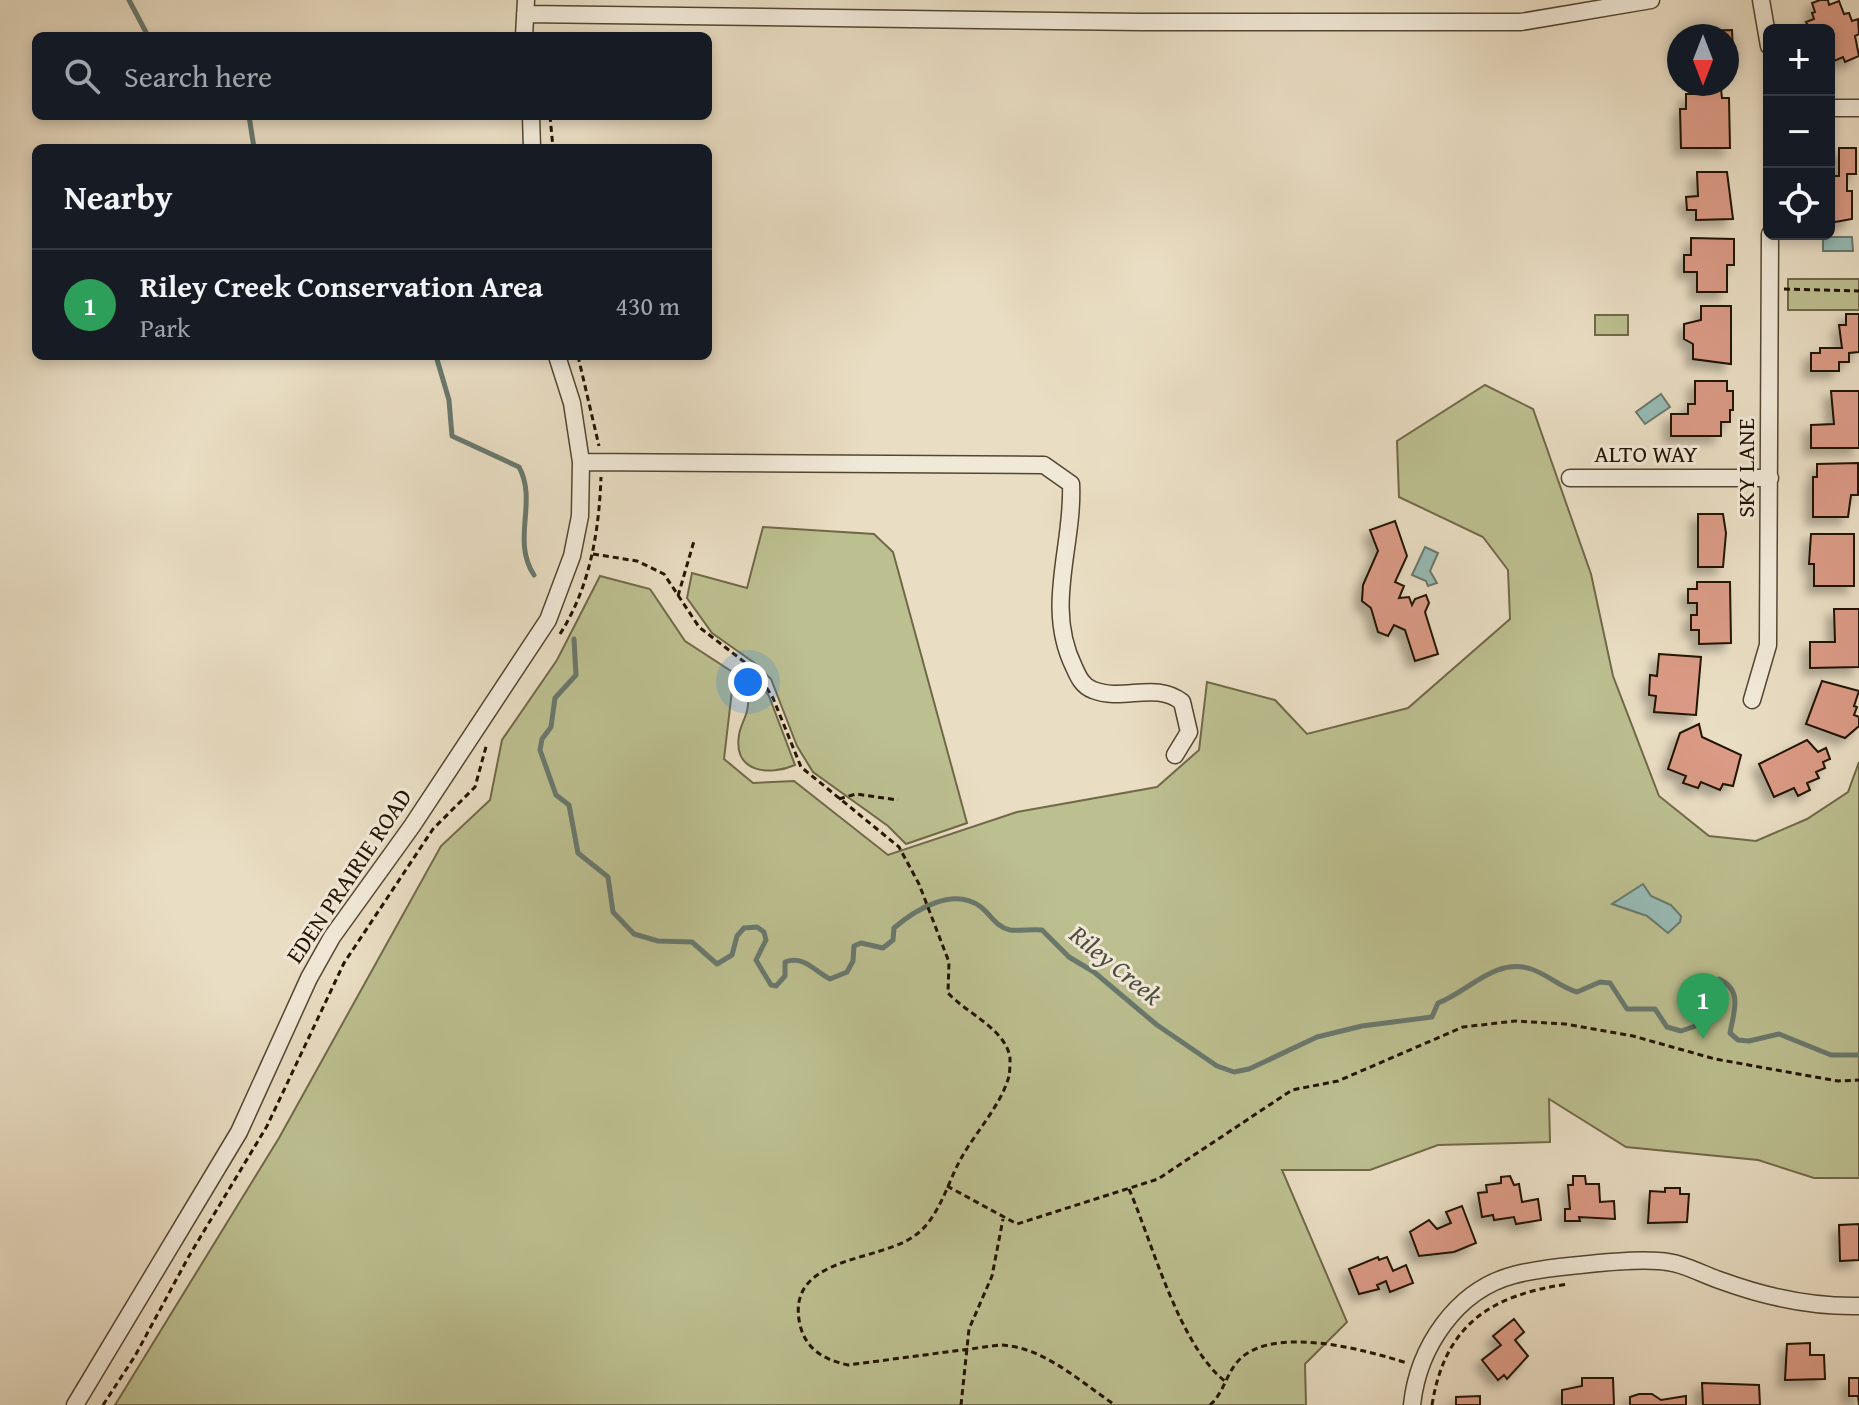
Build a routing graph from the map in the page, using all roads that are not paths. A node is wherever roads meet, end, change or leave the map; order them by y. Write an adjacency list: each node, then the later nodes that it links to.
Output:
1 (1651, 0): 3 (street)
2 (1761, 0): 4 (street)
3 (525, 7): 5 (street)
4 (1765, 24)
5 (524, 32)
6 (1835, 108): 7 (street)
7 (1859, 108)
8 (531, 120): 9 (street)
9 (532, 144)
10 (1770, 240): 14 (street, SKY LANE)
11 (558, 360): 12 (street, EDEN PRAIRIE ROAD)
12 (581, 462): 16 (street); 18 (street, EDEN PRAIRIE ROAD)
13 (1570, 478): 14 (street, ALTO WAY)
14 (1770, 478): 15 (street, SKY LANE)
15 (1752, 700)
16 (1175, 755)
17 (1859, 1306): 19 (street)
18 (75, 1405)
19 (1412, 1405)

